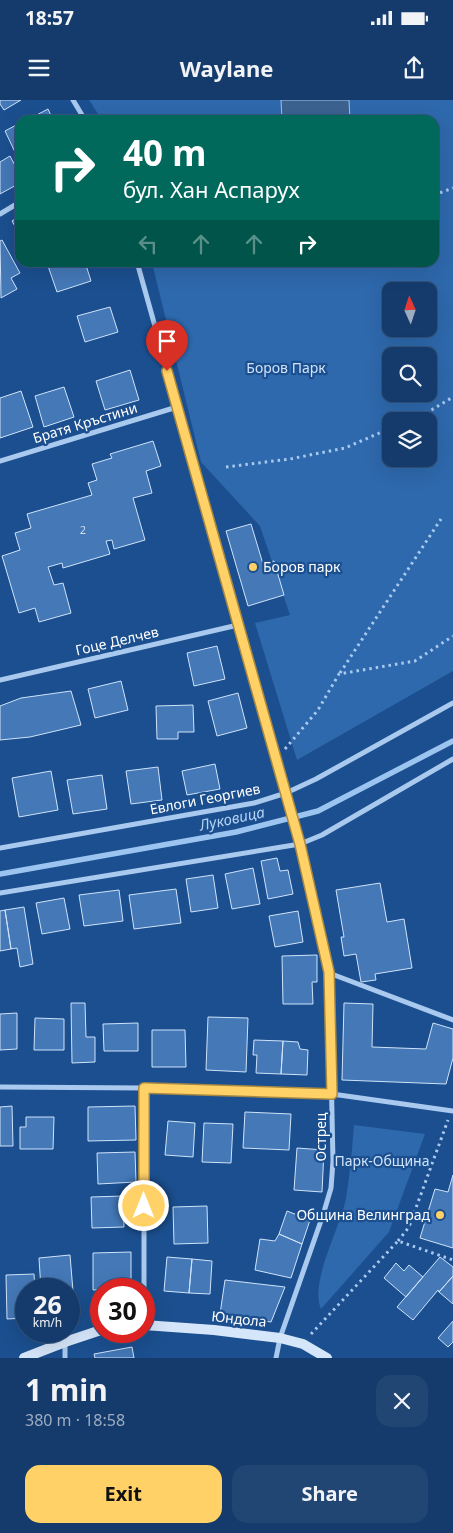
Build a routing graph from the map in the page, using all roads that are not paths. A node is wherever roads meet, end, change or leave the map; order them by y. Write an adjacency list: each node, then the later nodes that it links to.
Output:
1 (73, 100): 2 (street)
2 (82, 115)
3 (15, 205): 4 (street)
4 (0, 214)
5 (138, 267): 6 (street, Острец)
6 (177, 407): 7 (street, Братя Кръстини); 8 (street, Острец)
7 (0, 461)
8 (238, 625): 9 (street, Гоце Делчев); 12 (street, Острец)
9 (0, 680)
10 (453, 704): 12 (street, Евлоги Георгиев)
11 (453, 759): 13 (street)
12 (286, 793): 13 (street, Острец); 14 (street, Евлоги Георгиев)
13 (300, 844): 15 (street); 16 (street, Острец)
14 (0, 848)
15 (0, 893)
16 (329, 972): 17 (street); 20 (street, Острец)
17 (453, 1020)
18 (0, 1087): 19 (street)
19 (144, 1088): 20 (street); 22 (street)
20 (332, 1094): 21 (street); 24 (street, Острец)
21 (452, 1111)
22 (144, 1278)
23 (155, 1326): 24 (main road, Юндола)
24 (280, 1338): 29 (street, Острец); 30 (main road, Юндола)
25 (62, 1343): 27 (main road)
26 (65, 1343): 28 (street)
27 (24, 1358)
28 (65, 1358)
29 (276, 1358)
30 (327, 1358)

